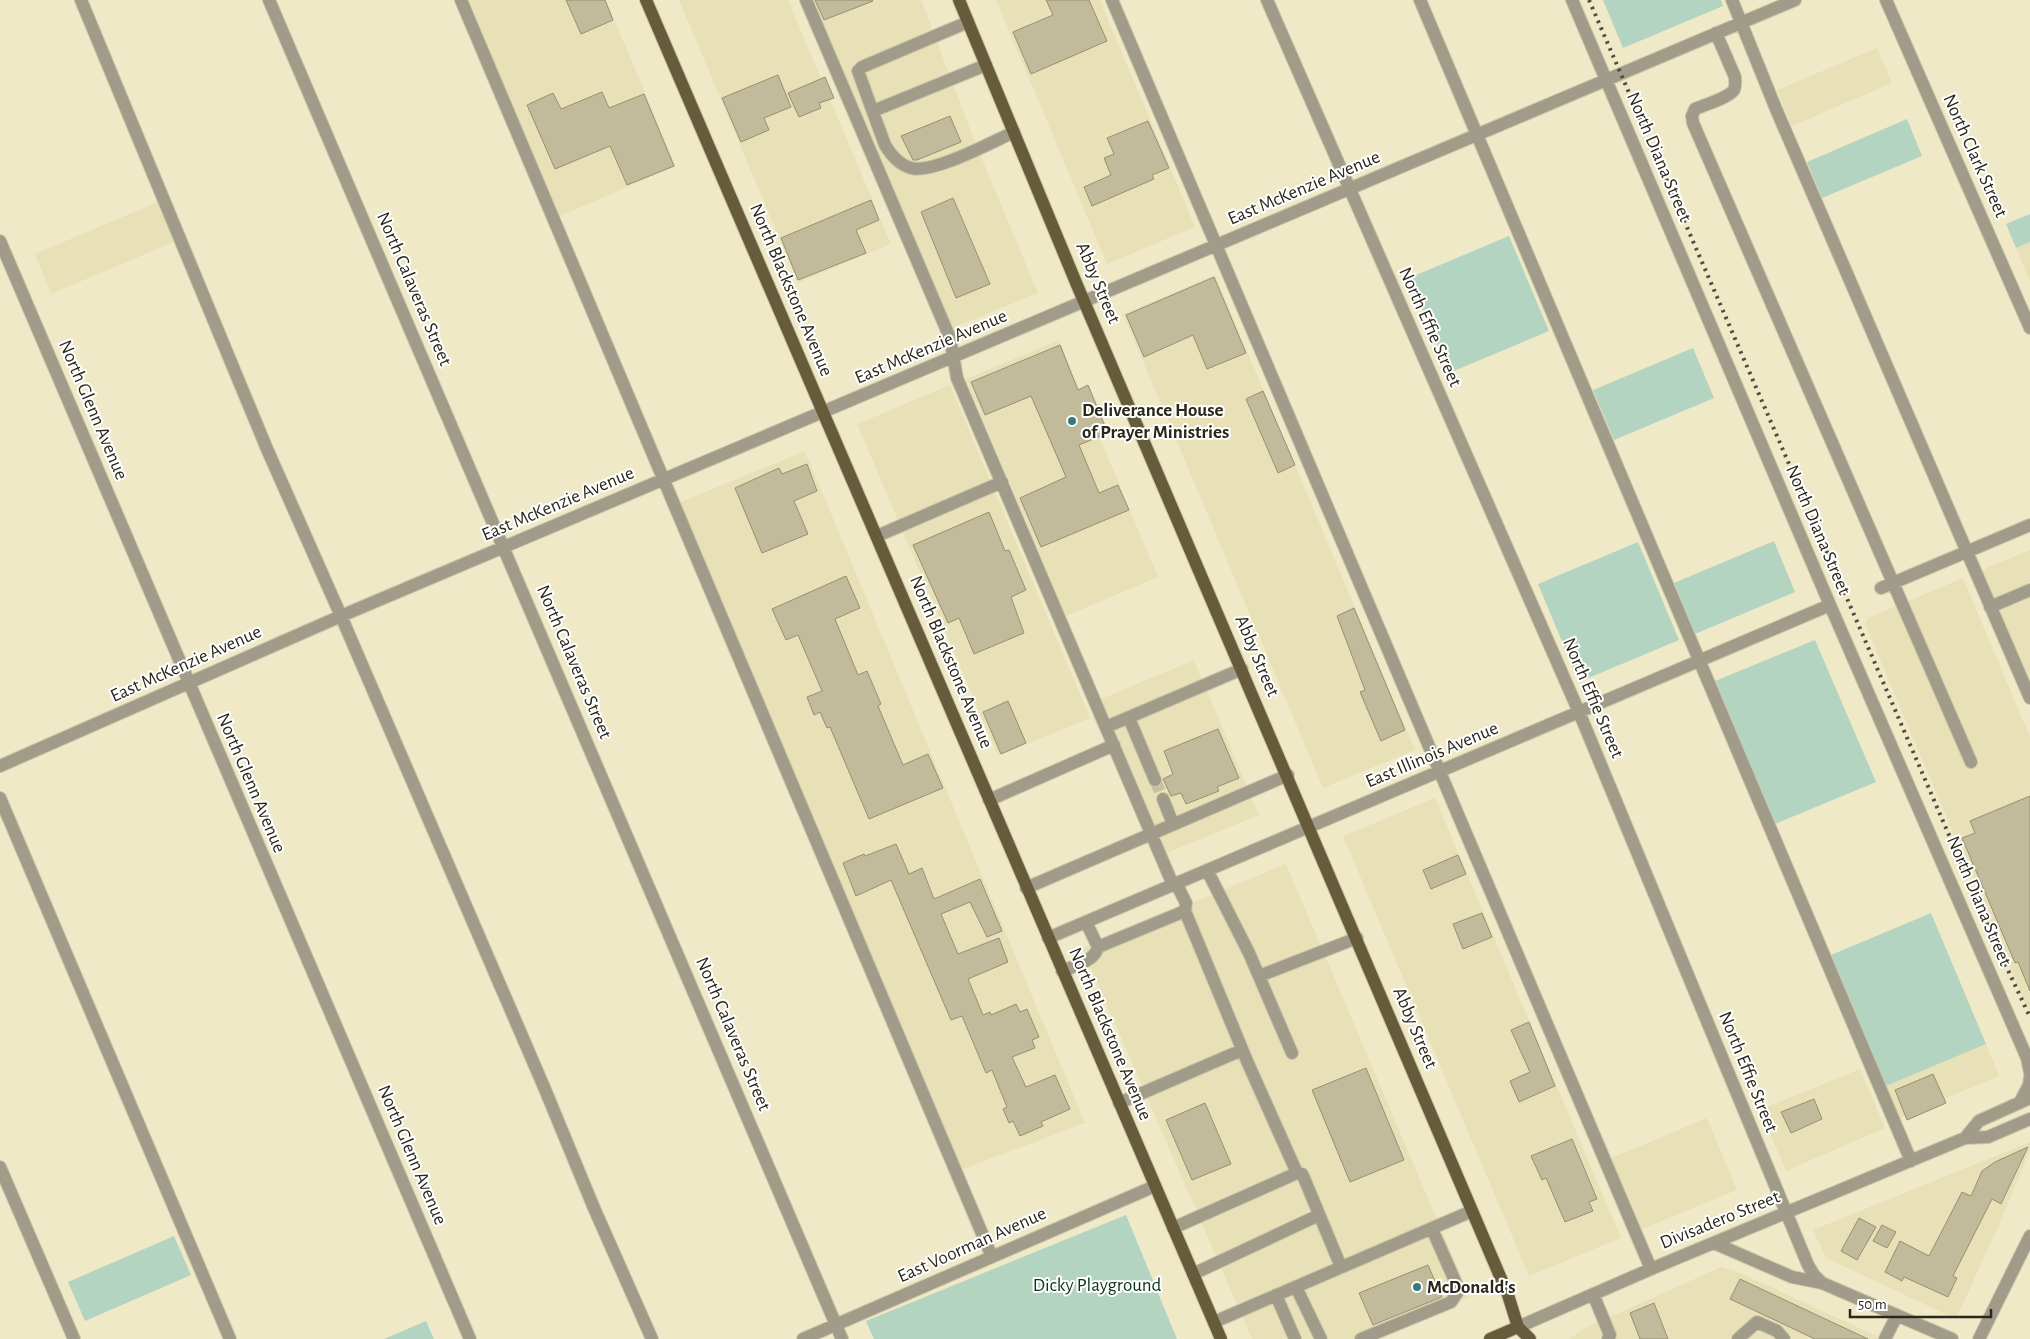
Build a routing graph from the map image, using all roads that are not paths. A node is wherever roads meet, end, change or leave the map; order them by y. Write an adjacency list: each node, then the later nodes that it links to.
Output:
1 (81, 0): 40 (street)
2 (269, 0): 33 (street, North Calaveras Street)
3 (461, 0): 29 (street)
4 (646, 0): 28 (main road, North Blackstone Avenue)
5 (806, 0): 27 (street)
6 (959, 0): 14 (main road, Abby Street)
7 (1112, 0): 24 (street)
8 (1267, 0): 22 (street, North Effie Street)
9 (1420, 0): 21 (street)
10 (1572, 0): 18 (street, North Diana Street)
11 (1732, 0): 15 (street)
12 (1795, 0): 15 (street, East McKenzie Avenue)
13 (1886, 0): 26 (street, North Clark Street)
14 (968, 22): 17 (main road, Abby Street); 19 (street)
15 (1742, 23): 16 (street, East McKenzie Avenue); 34 (street)
16 (1716, 34): 18 (street, East McKenzie Avenue); 35 (street)
17 (986, 65): 19 (street); 20 (main road, Abby Street)
18 (1606, 80): 21 (street, East McKenzie Avenue); 38 (street, North Diana Street)
19 (873, 111): 20 (street)
20 (1014, 132): 25 (main road, Abby Street)
21 (1477, 135): 22 (street, East McKenzie Avenue); 41 (street)
22 (1349, 190): 24 (street, East McKenzie Avenue); 45 (street, North Effie Street)
23 (0, 241): 43 (street, North Glenn Avenue)
24 (1216, 246): 25 (street, East McKenzie Avenue); 51 (street)
25 (1086, 302): 27 (street, East McKenzie Avenue); 42 (main road, Abby Street)
26 (2030, 328)
27 (953, 358): 28 (street, East McKenzie Avenue); 30 (street)
28 (824, 412): 29 (street, East McKenzie Avenue); 32 (main road, North Blackstone Avenue)
29 (664, 480): 33 (street, East McKenzie Avenue); 89 (street)
30 (1002, 482): 32 (street); 47 (street)
31 (2030, 525): 34 (street)
32 (877, 536): 56 (main road, North Blackstone Avenue)
33 (504, 546): 40 (street, East McKenzie Avenue); 99 (street, North Calaveras Street)
34 (1966, 552): 35 (street); 39 (street)
35 (1893, 583): 36 (street); 49 (street)
36 (1881, 588)
37 (2030, 590): 39 (street)
38 (1830, 605): 41 (street, East Illinois Avenue); 72 (street, North Diana Street)
39 (1990, 607): 44 (street)
40 (341, 616): 43 (street, East McKenzie Avenue); 104 (street)
41 (1699, 661): 45 (street, East Illinois Avenue); 78 (street)
42 (1242, 669): 46 (street); 52 (main road, Abby Street)
43 (188, 684): 50 (street, East McKenzie Avenue); 103 (street, North Glenn Avenue)
44 (2030, 698)
45 (1580, 712): 51 (street, East Illinois Avenue); 83 (street, North Effie Street)
46 (1129, 718): 47 (street); 53 (street)
47 (1106, 727): 48 (street)
48 (1114, 746): 56 (street); 59 (street)
49 (1971, 762)
50 (0, 766)
51 (1439, 772): 58 (street, East Illinois Avenue); 91 (street)
52 (1288, 775): 57 (street); 58 (main road, Abby Street)
53 (1155, 780)
54 (0, 798): 102 (street)
55 (1163, 799): 57 (street)
56 (989, 800): 62 (main road, North Blackstone Avenue)
57 (1173, 824): 59 (street)
58 (1310, 827): 60 (street, East Illinois Avenue); 66 (main road, Abby Street)
59 (1152, 834): 61 (street); 62 (street)
60 (1208, 870): 61 (street, East Illinois Avenue); 69 (street)
61 (1175, 884): 63 (street); 64 (street, East Illinois Avenue)
62 (1026, 888): 65 (main road, North Blackstone Avenue)
63 (1185, 911): 67 (street); 70 (street)
64 (1086, 922): 65 (street, East Illinois Avenue); 67 (street)
65 (1048, 938): 68 (main road, North Blackstone Avenue)
66 (1357, 938): 69 (street); 82 (main road, Abby Street)
67 (1098, 947): 68 (street)
68 (1062, 971): 75 (main road, North Blackstone Avenue)
69 (1259, 976): 71 (street)
70 (1242, 1050): 75 (street); 80 (street)
71 (1292, 1053)
72 (2030, 1073)
73 (2030, 1078): 74 (street)
74 (2025, 1100): 77 (street, Divisadero Street)
75 (1119, 1103): 81 (main road, North Blackstone Avenue)
76 (2028, 1122): 77 (street, Divisadero Street)
77 (1965, 1138): 78 (street, Divisadero Street)
78 (1911, 1161): 83 (street, Divisadero Street)
79 (0, 1167): 101 (street)
80 (1297, 1173): 84 (street); 85 (street)
81 (1155, 1186): 85 (main road, North Blackstone Avenue); 89 (street, East Voorman Avenue)
82 (1472, 1211): 86 (street); 100 (main road, Abby Street)
83 (1786, 1214): 88 (street, Divisadero Street); 93 (street, North Effie Street)
84 (1320, 1215): 90 (street); 92 (street)
85 (1173, 1228): 92 (main road, North Blackstone Avenue)
86 (1432, 1229): 90 (street); 110 (street)
87 (2030, 1236): 119 (street)
88 (1714, 1243): 91 (street, Divisadero Street); 93 (street)
89 (992, 1257): 99 (street, East Voorman Avenue)
90 (1341, 1268): 94 (street)
91 (1650, 1269): 95 (street, Divisadero Street)
92 (1193, 1274): 98 (main road, North Blackstone Avenue)
93 (1822, 1283): 97 (street)
94 (1296, 1286): 96 (street); 109 (street)
95 (1593, 1294): 100 (street, Divisadero Street); 114 (street)
96 (1276, 1295): 98 (street); 108 (street)
97 (1897, 1315): 117 (street); 118 (street)
98 (1214, 1322): 107 (main road, North Blackstone Avenue)
99 (836, 1325): 105 (street, East Voorman Avenue); 106 (street, North Calaveras Street)
100 (1518, 1327): 111 (main road, Divisadero Street); 112 (main road); 113 (main road)
101 (74, 1339)
102 (230, 1339)
103 (470, 1339)
104 (652, 1339)
105 (803, 1339)
106 (842, 1339)
107 (1221, 1339)
108 (1295, 1339)
109 (1320, 1339)
110 (1361, 1339)
111 (1490, 1339)
112 (1512, 1339)
113 (1530, 1339)
114 (1608, 1339)
115 (1738, 1339): 116 (street)
116 (1784, 1339)
117 (1885, 1339)
118 (1952, 1339)
119 (1980, 1339)

